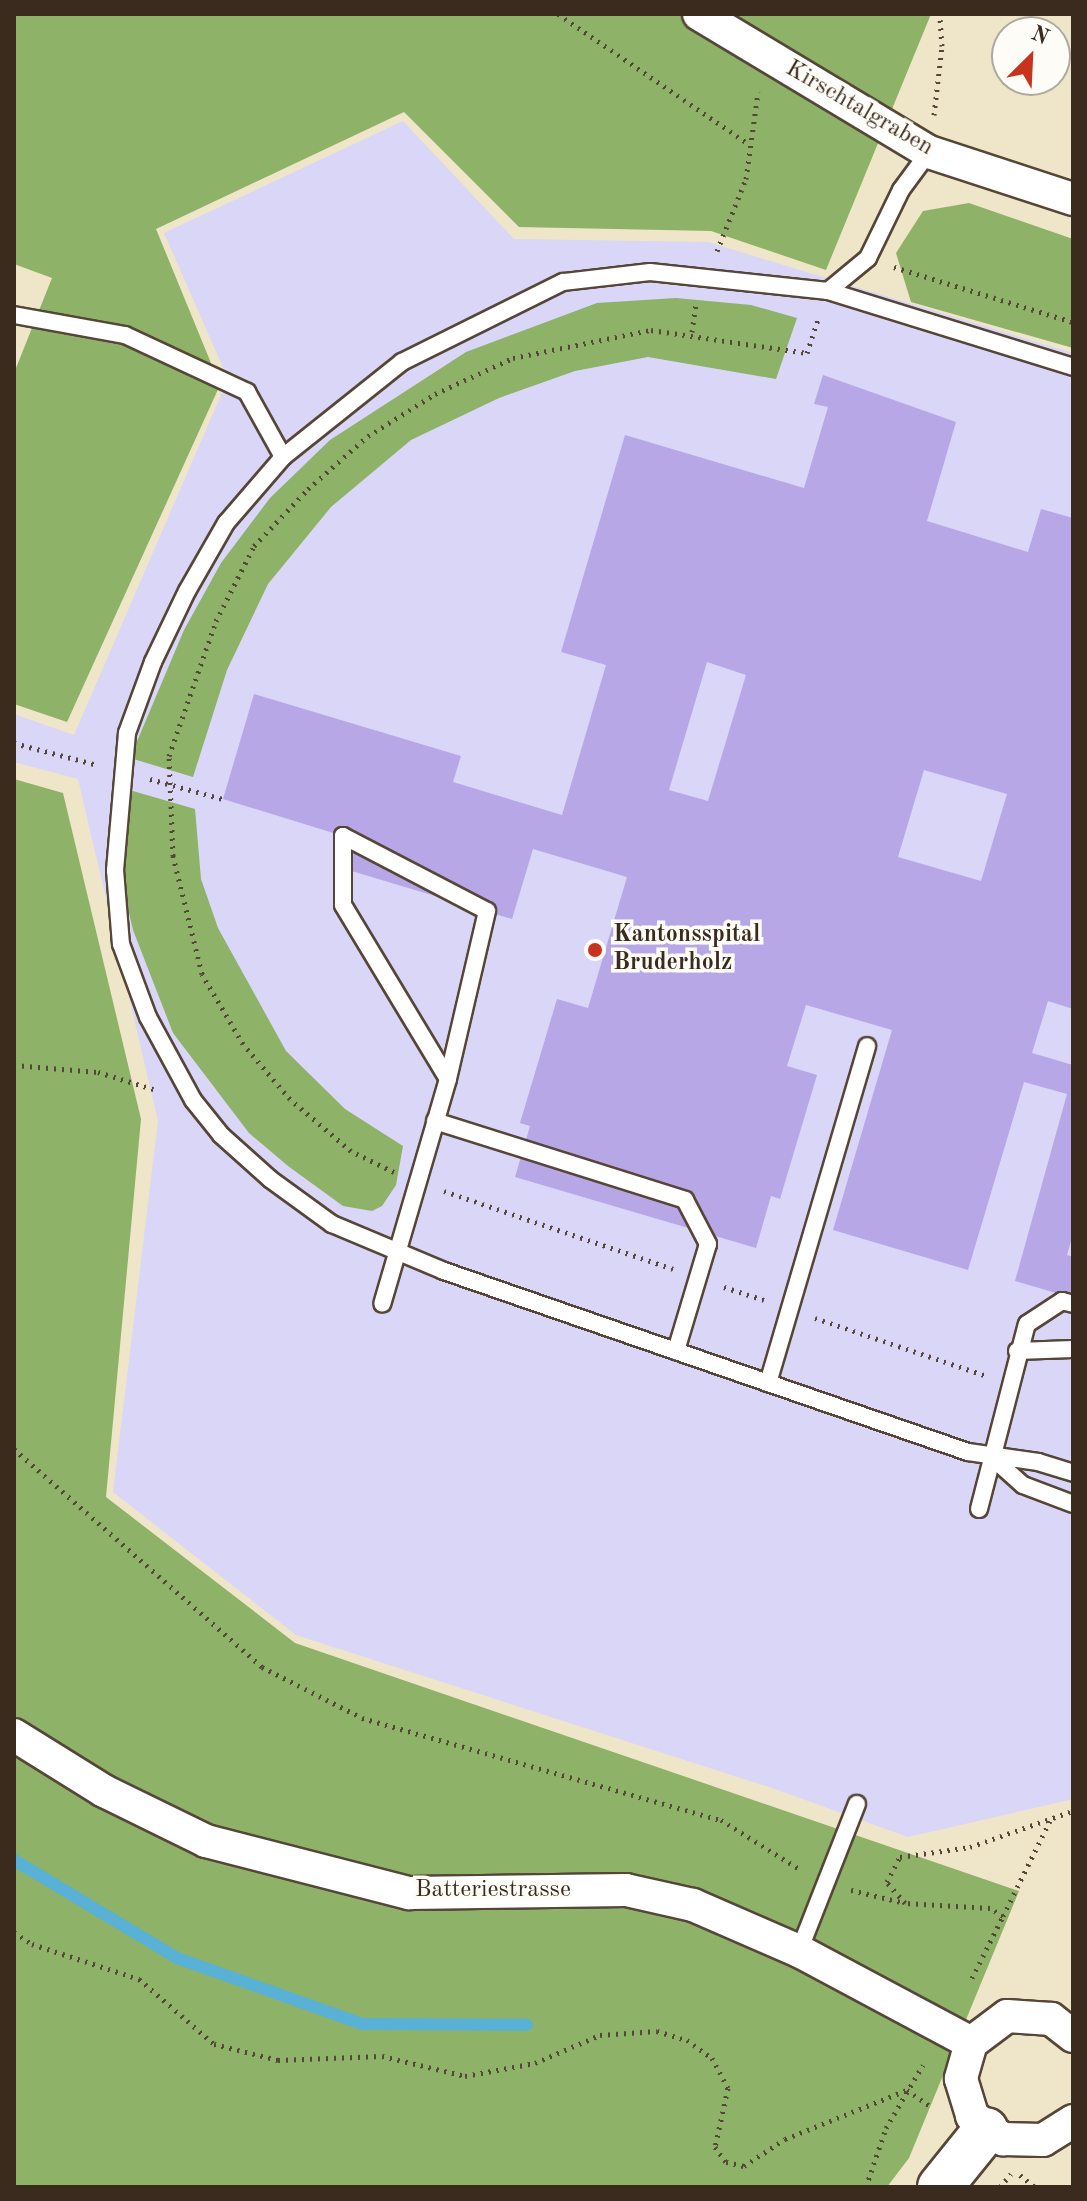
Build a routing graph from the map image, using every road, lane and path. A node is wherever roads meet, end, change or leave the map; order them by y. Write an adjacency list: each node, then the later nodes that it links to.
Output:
1 (558, 14): 5 (path)
2 (699, 14): 4 (street, Kirschtalgraben)
3 (940, 14): 6 (path)
4 (766, 56): 5 (path); 6 (street, Kirschtalgraben)
5 (747, 143): 9 (path)
6 (929, 152): 7 (street, Kirschtalgraben); 8 (lane)
7 (1073, 199)
8 (868, 258): 10 (lane); 12 (path)
9 (706, 277): 10 (lane); 14 (lane)
10 (828, 291): 13 (lane); 20 (path)
11 (14, 315): 14 (lane)
12 (1073, 322)
13 (1073, 367)
14 (283, 457): 18 (lane)
15 (867, 1046): 25 (lane)
16 (14, 1065): 18 (path)
17 (448, 1079): 17 (lane); 19 (lane)
18 (193, 1100): 21 (lane)
19 (435, 1121): 20 (lane); 22 (lane)
20 (416, 1181): 21 (lane); 22 (path)
21 (399, 1254): 23 (lane); 27 (lane)
22 (698, 1278): 25 (path); 27 (lane)
23 (382, 1304)
24 (1073, 1304): 28 (lane)
25 (789, 1309): 29 (lane); 30 (path)
26 (1073, 1349): 28 (lane)
27 (676, 1351): 29 (lane)
28 (1017, 1351): 30 (lane)
29 (768, 1383): 32 (lane)
30 (1011, 1384): 32 (lane)
31 (14, 1449): 40 (path)
32 (994, 1459): 33 (lane); 34 (lane); 35 (lane)
33 (1073, 1473)
34 (1073, 1504)
35 (979, 1509)
36 (14, 1735): 44 (street, Batteriestrasse)
37 (857, 1804): 40 (lane)
38 (1073, 1811): 39 (path)
39 (1050, 1821): 41 (path); 42 (path)
40 (829, 1882): 41 (path); 44 (lane)
41 (905, 1903): 42 (path)
42 (1003, 1916): 45 (path)
43 (14, 1932): 49 (path)
44 (799, 1951): 47 (street, Batteriestrasse)
45 (972, 1978)
46 (1072, 2032): 47 (street)
47 (971, 2043): 52 (street)
48 (923, 2065): 49 (path)
49 (907, 2090): 50 (path); 53 (path)
50 (939, 2112)
51 (1073, 2121): 52 (street)
52 (986, 2130): 54 (street)
53 (866, 2187)
54 (940, 2187)

